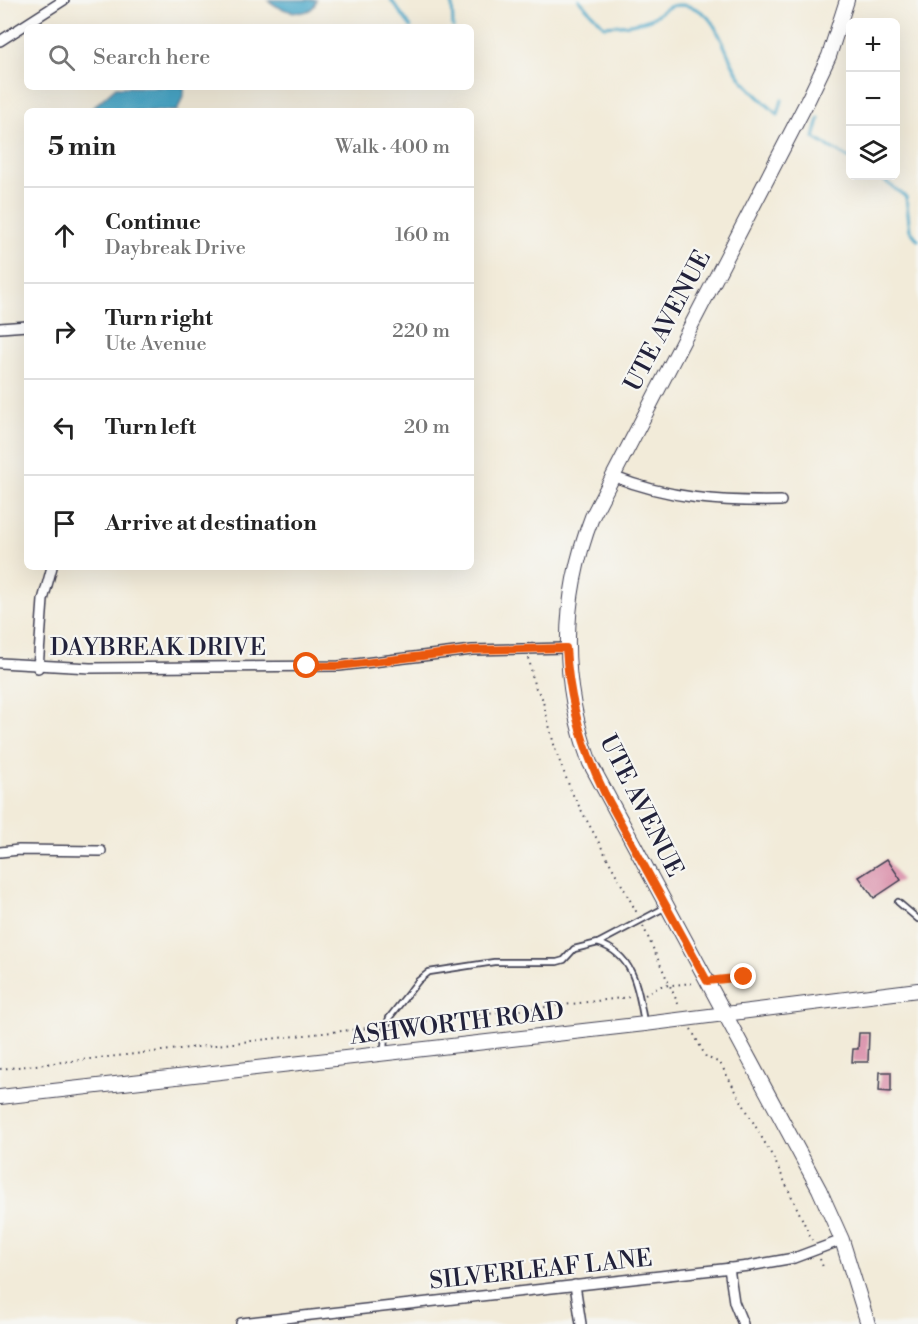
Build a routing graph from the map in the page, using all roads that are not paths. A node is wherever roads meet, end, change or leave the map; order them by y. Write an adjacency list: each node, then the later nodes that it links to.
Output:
1 (64, 0): 3 (street)
2 (847, 0): 8 (main road, UTE AVENUE)
3 (27, 24)
4 (24, 26): 5 (street)
5 (0, 41)
6 (24, 326): 7 (street)
7 (0, 328)
8 (612, 476): 9 (street); 11 (main road, UTE AVENUE)
9 (781, 501)
10 (51, 570): 13 (street)
11 (566, 648): 13 (street, DAYBREAK DRIVE); 17 (main road, UTE AVENUE)
12 (0, 663): 13 (street, DAYBREAK DRIVE)
13 (38, 668)
14 (0, 852): 15 (street)
15 (100, 852)
16 (898, 902): 18 (lane)
17 (666, 907): 19 (lane); 21 (main road, UTE AVENUE)
18 (918, 919)
19 (598, 943): 22 (lane); 23 (lane)
20 (918, 990): 21 (main road, ASHWORTH ROAD)
21 (724, 1013): 22 (main road, ASHWORTH ROAD); 25 (main road, UTE AVENUE)
22 (645, 1024): 23 (main road, ASHWORTH ROAD)
23 (384, 1055): 24 (main road, ASHWORTH ROAD)
24 (0, 1097)
25 (842, 1240): 26 (street, SILVERLEAF LANE); 32 (main road, UTE AVENUE)
26 (729, 1268): 27 (street, SILVERLEAF LANE); 31 (street)
27 (575, 1286): 28 (street, SILVERLEAF LANE); 30 (street)
28 (310, 1320): 29 (street, SILVERLEAF LANE)
29 (241, 1323)
30 (581, 1324)
31 (743, 1324)
32 (868, 1324)

